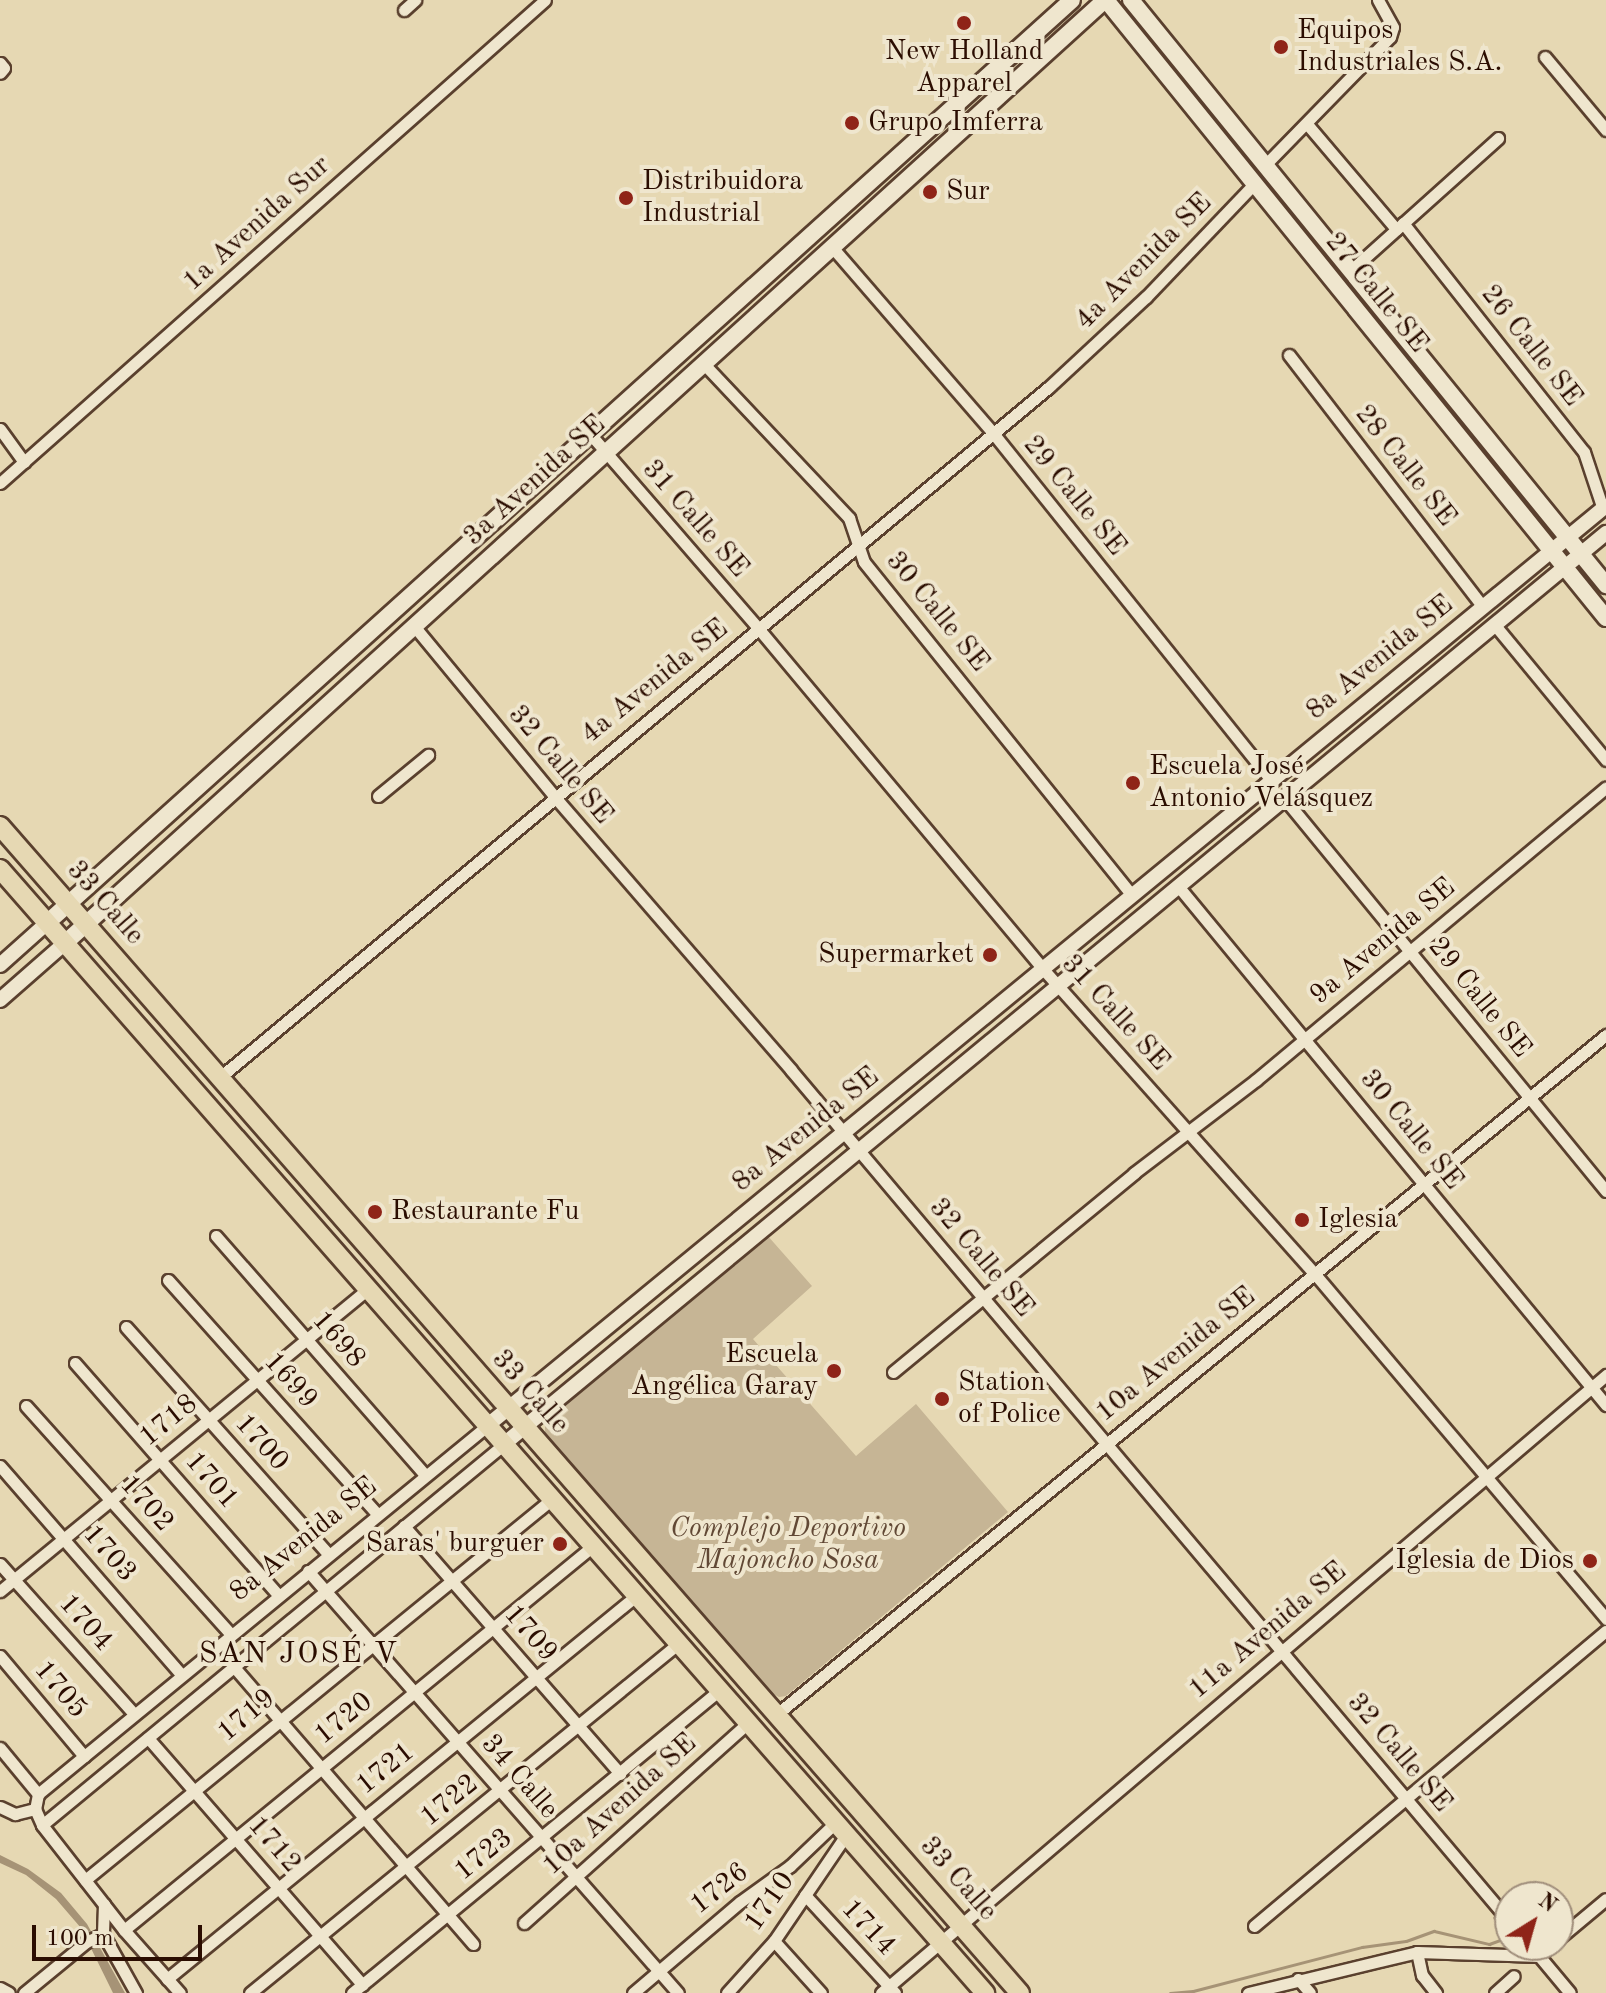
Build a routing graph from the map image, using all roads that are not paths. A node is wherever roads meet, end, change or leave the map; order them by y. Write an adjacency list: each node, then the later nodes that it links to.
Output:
1 (415, 0): 7 (street)
2 (545, 0): 23 (street, 1a Avenida Sur)
3 (1072, 0): 21 (main road, 3a Avenida SE)
4 (1106, 0): 13 (main road, 27 Calle SE); 15 (main road, 3a Avenida SE)
5 (1131, 0): 12 (main road, 27 Calle SE)
6 (1378, 0): 9 (street)
7 (404, 10)
8 (1545, 57): 10 (street)
9 (1307, 124): 12 (street); 14 (street, 26 Calle SE)
10 (1606, 130)
11 (1498, 138): 14 (street)
12 (1264, 166): 16 (main road, 27 Calle SE)
13 (1254, 184): 20 (street, 4a Avenida SE); 29 (main road, 27 Calle SE)
14 (1400, 226): 16 (street); 25 (street, 26 Calle SE)
15 (832, 247): 18 (main road, 3a Avenida SE); 20 (street, 29 Calle SE)
16 (1350, 271): 27 (main road, 27 Calle SE)
17 (1289, 355): 33 (street, 28 Calle SE)
18 (704, 364): 22 (main road, 3a Avenida SE); 28 (street, 30 Calle SE)
19 (0, 429): 23 (street)
20 (993, 433): 28 (street, 4a Avenida SE); 40 (street, 29 Calle SE)
21 (591, 435): 22 (street, 31 Calle SE); 49 (main road, 3a Avenida SE)
22 (606, 452): 36 (main road, 3a Avenida SE); 37 (street, 31 Calle SE)
23 (24, 462): 24 (street, 1a Avenida Sur)
24 (0, 483)
25 (1604, 507): 27 (street, 8a Avenida SE)
26 (1606, 533): 30 (street, 8a Avenida SE)
27 (1568, 538): 29 (street, 8a Avenida SE); 30 (main road, 27 Calle SE)
28 (861, 546): 37 (street, 4a Avenida SE); 48 (street, 30 Calle SE)
29 (1552, 551): 31 (main road, 27 Calle SE); 33 (street, 8a Avenida SE)
30 (1580, 553): 31 (street, 8a Avenida SE); 32 (main road, 27 Calle SE)
31 (1564, 566): 34 (main road, 27 Calle SE); 35 (street, 8a Avenida SE)
32 (1606, 585)
33 (1483, 607): 40 (street, 8a Avenida SE)
34 (1606, 618)
35 (1494, 624): 39 (street); 44 (street, 8a Avenida SE)
36 (414, 626): 43 (street, 32 Calle SE); 51 (main road, 3a Avenida SE)
37 (758, 628): 43 (street, 4a Avenida SE); 55 (street, 31 Calle SE)
38 (428, 755): 42 (street)
39 (1606, 760)
40 (1272, 781): 48 (street, 8a Avenida SE)
41 (1606, 787): 53 (street, 9a Avenida SE)
42 (378, 796)
43 (554, 796): 60 (street, 4a Avenida SE); 62 (street, 32 Calle SE)
44 (1284, 798): 47 (street, 8a Avenida SE); 53 (street, 29 Calle SE)
45 (0, 826): 49 (main road, 33 Calle)
46 (0, 869): 50 (main road, 33 Calle)
47 (1178, 886): 56 (street, 8a Avenida SE); 59 (street, 30 Calle SE)
48 (1132, 895): 55 (street, 8a Avenida SE)
49 (68, 903): 50 (main road, 3a Avenida SE); 51 (main road, 33 Calle)
50 (47, 923): 52 (main road, 33 Calle); 54 (street, 3a Avenida SE)
51 (87, 923): 52 (main road, 3a Avenida SE); 60 (main road, 33 Calle)
52 (65, 943): 57 (street, 3a Avenida SE); 70 (main road, 33 Calle)
53 (1410, 951): 59 (street, 9a Avenida SE); 61 (street, 29 Calle SE)
54 (0, 965)
55 (1043, 969): 56 (street, 31 Calle SE); 62 (street, 8a Avenida SE)
56 (1058, 986): 63 (street, 31 Calle SE); 64 (street, 8a Avenida SE)
57 (0, 1000)
58 (1606, 1035): 61 (street, 10a Avenida SE)
59 (1306, 1039): 63 (street, 9a Avenida SE); 65 (street, 30 Calle SE)
60 (219, 1078): 81 (main road, 33 Calle)
61 (1529, 1099): 65 (street, 10a Avenida SE); 66 (street, 29 Calle SE)
62 (844, 1132): 64 (street, 32 Calle SE); 81 (street, 8a Avenida SE)
63 (1190, 1132): 68 (street, 31 Calle SE); 71 (street, 9a Avenida SE)
64 (859, 1150): 71 (street, 32 Calle SE); 84 (street, 8a Avenida SE)
65 (1424, 1184): 68 (street, 10a Avenida SE); 78 (street, 30 Calle SE)
66 (1606, 1191)
67 (216, 1236): 73 (street, 1698)
68 (1314, 1273): 85 (street, 10a Avenida SE); 90 (street, 31 Calle SE)
69 (168, 1280): 77 (street, 1699)
70 (368, 1289): 73 (street, 1718); 83 (main road, 33 Calle)
71 (984, 1297): 75 (street); 85 (street, 32 Calle SE)
72 (126, 1327): 82 (street, 1700)
73 (306, 1339): 77 (street, 1718); 89 (street, 1698)
74 (75, 1363): 87 (street, 1701)
75 (893, 1372)
76 (1606, 1375): 78 (street, 11a Avenida SE)
77 (257, 1380): 82 (street, 1718); 93 (street, 1699)
78 (1592, 1387): 79 (street, 30 Calle SE); 90 (street, 11a Avenida SE)
79 (1606, 1405)
80 (26, 1406): 92 (street, 1702)
81 (507, 1409): 83 (street, 8a Avenida SE); 84 (main road, 33 Calle)
82 (208, 1420): 87 (street, 1718); 97 (street, 1700)
83 (488, 1425): 86 (main road, 33 Calle); 89 (street, 8a Avenida SE)
84 (524, 1428): 86 (street, 8a Avenida SE); 120 (main road, 33 Calle)
85 (1106, 1443): 112 (street, 32 Calle SE); 120 (street, 10a Avenida SE)
86 (504, 1444): 91 (main road, 33 Calle); 94 (street, 8a Avenida SE)
87 (161, 1459): 92 (street, 1718); 104 (street, 1701)
88 (0, 1466): 95 (street, 1703)
89 (424, 1474): 93 (street, 8a Avenida SE)
90 (1486, 1477): 106 (street, 31 Calle SE); 112 (street, 11a Avenida SE)
91 (552, 1499): 96 (main road, 33 Calle); 101 (street, 1719)
92 (110, 1500): 95 (street, 1718); 109 (street, 1702)
93 (377, 1514): 97 (street, 8a Avenida SE)
94 (404, 1526): 101 (street, 1709); 103 (street, 8a Avenida SE)
95 (63, 1539): 100 (street, 1718); 115 (street, 1703)
96 (593, 1546): 105 (main road, 33 Calle); 107 (street, 1720)
97 (328, 1554): 99 (street, 8a Avenida SE)
98 (0, 1564): 100 (street, 1704)
99 (308, 1571): 103 (street, 34 Calle); 104 (street, 8a Avenida SE)
100 (14, 1580): 102 (street, 1718); 119 (street, 1704)
101 (451, 1580): 107 (street, 1709); 111 (street, 1719)
102 (0, 1591)
103 (325, 1592): 111 (street, 34 Calle); 114 (street, 8a Avenida SE)
104 (278, 1595): 109 (street, 8a Avenida SE)
105 (637, 1595): 110 (main road, 33 Calle); 116 (street, 1721)
106 (1606, 1619)
107 (493, 1628): 116 (street, 1709); 118 (street, 1720)
108 (1606, 1631): 133 (street)
109 (230, 1633): 115 (street, 8a Avenida SE)
110 (679, 1643): 117 (main road, 33 Calle); 123 (street, 1722)
111 (371, 1645): 118 (street, 34 Calle); 121 (street, 1719)
112 (1282, 1651): 133 (street, 32 Calle SE); 151 (street, 11a Avenida SE)
113 (0, 1656): 127 (street, 1705)
114 (234, 1667): 121 (street); 124 (street, 8a Avenida SE)
115 (181, 1674): 119 (street, 8a Avenida SE)
116 (536, 1678): 123 (street, 1709); 125 (street, 1721)
117 (719, 1690): 122 (main road, 33 Calle); 129 (street, 1723)
118 (414, 1693): 125 (street, 34 Calle); 128 (street, 1720)
119 (134, 1714): 127 (street, 8a Avenida SE)
120 (777, 1714): 151 (main road, 33 Calle)
121 (279, 1719): 128 (street); 130 (street, 1719)
122 (748, 1723): 138 (main road, 33 Calle); 142 (street, 10a Avenida SE)
123 (579, 1727): 129 (street, 1709); 131 (street, 1722)
124 (148, 1738): 130 (street, 1712); 137 (street, 8a Avenida SE)
125 (457, 1742): 131 (street, 34 Calle); 136 (street, 1721)
126 (0, 1748): 132 (street)
127 (84, 1756): 132 (street, 8a Avenida SE)
128 (321, 1768): 136 (street); 139 (street, 1720)
129 (620, 1774): 140 (street, 1723)
130 (194, 1791): 139 (street, 1712); 143 (street, 1719)
131 (500, 1791): 140 (street, 34 Calle); 141 (street, 1722)
132 (38, 1794): 135 (street)
133 (1406, 1799): 147 (street, 32 Calle SE); 152 (street)
134 (0, 1807): 135 (street)
135 (35, 1809): 137 (street)
136 (364, 1818): 141 (street); 144 (street, 1721)
137 (42, 1825): 143 (street)
138 (841, 1828): 145 (street, 1710); 158 (main road, 33 Calle); 163 (street, 1726)
139 (236, 1838): 144 (street, 1712); 154 (street, 1720)
140 (542, 1838): 142 (street, 34 Calle); 149 (street, 1723)
141 (407, 1867): 149 (street); 156 (street, 1722)
142 (576, 1877): 150 (street, 10a Avenida SE); 163 (street, 34 Calle)
143 (85, 1880): 148 (street)
144 (279, 1888): 156 (street, 1712); 165 (street, 1721)
145 (805, 1895): 157 (street, 1710); 169 (street, 1714)
146 (1606, 1899): 153 (street)
147 (1494, 1903)
148 (104, 1904): 154 (street); 155 (street)
149 (448, 1915): 159 (street); 167 (street, 1723)
150 (524, 1923)
151 (961, 1924): 158 (street, 11a Avenida SE); 181 (main road, 33 Calle)
152 (1254, 1926)
153 (1574, 1926)
154 (124, 1930): 165 (street)
155 (100, 1934): 171 (street); 172 (street)
156 (320, 1935): 167 (street, 1712); 174 (street, 1722)
157 (774, 1941): 178 (street, 1710); 179 (street)
158 (940, 1942): 169 (street, 11a Avenida SE); 180 (main road, 33 Calle)
159 (473, 1944)
160 (1417, 1952): 161 (street); 166 (street); 184 (street)
161 (1494, 1955)
162 (1543, 1961): 186 (street)
163 (658, 1970): 176 (street, 1726); 177 (street, 34 Calle)
164 (1514, 1976): 185 (street)
165 (167, 1979): 173 (street)
166 (1298, 1979): 182 (street); 183 (street)
167 (363, 1985): 175 (street, 1723)
168 (0, 1988): 170 (street)
169 (889, 1991)
170 (9, 1993)
171 (24, 1993)
172 (136, 1993)
173 (180, 1993)
174 (250, 1993)
175 (352, 1993)
176 (633, 1993)
177 (678, 1993)
178 (727, 1993)
179 (821, 1993)
180 (985, 1993)
181 (1020, 1993)
182 (1248, 1993)
183 (1310, 1993)
184 (1436, 1993)
185 (1495, 1993)
186 (1570, 1993)

